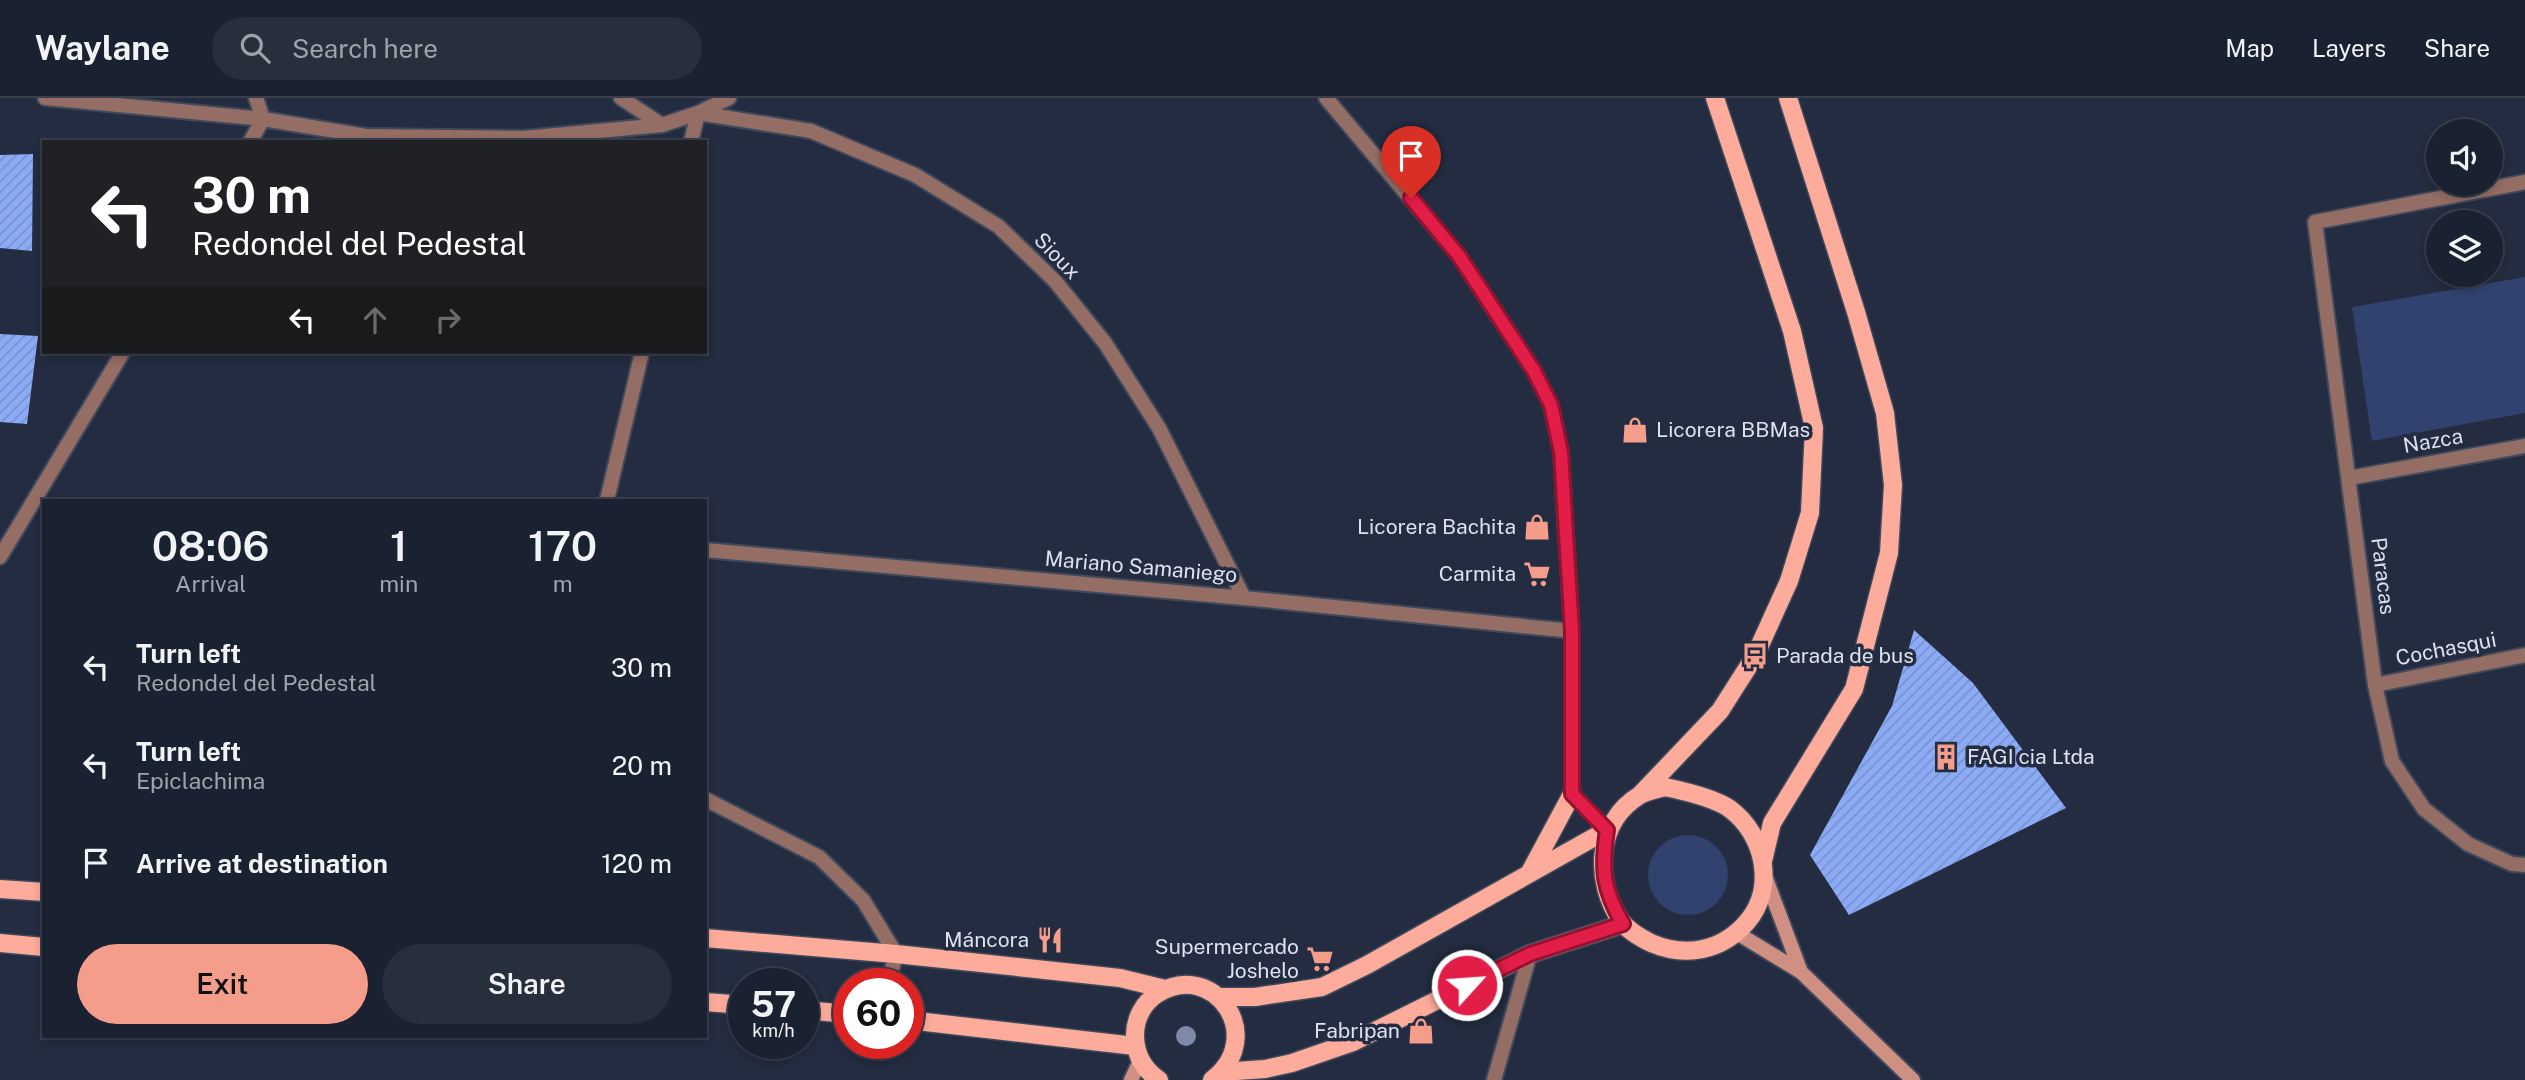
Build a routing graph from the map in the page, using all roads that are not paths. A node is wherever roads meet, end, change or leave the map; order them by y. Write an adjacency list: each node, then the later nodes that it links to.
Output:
1 (45, 98): 9 (street)
2 (256, 98): 9 (street)
3 (621, 98): 10 (street)
4 (729, 98): 8 (street)
5 (1326, 98): 24 (street)
6 (1715, 98): 28 (main road)
7 (1788, 98): 32 (main road)
8 (698, 113): 10 (street); 12 (street); 23 (street, Sioux)
9 (263, 119): 10 (street); 11 (street)
10 (662, 125)
11 (251, 140)
12 (691, 140)
13 (2525, 182): 17 (street, Paracas)
14 (123, 354): 18 (street)
15 (642, 354): 19 (street)
16 (2525, 446): 17 (street, Nazca)
17 (2349, 478): 26 (street, Paracas)
18 (43, 499)
19 (607, 499)
20 (37, 509): 22 (street)
21 (707, 550): 23 (street, Mariano Samaniego)
22 (0, 558)
23 (1244, 598): 24 (street, Mariano Samaniego)
24 (1572, 631): 27 (street)
25 (2525, 655): 26 (street, Cochasqui)
26 (2375, 685): 31 (street, Paracas)
27 (1572, 794): 30 (street); 33 (main road)
28 (1640, 795): 30 (main road); 32 (main road)
29 (707, 800): 41 (street)
30 (1607, 830): 33 (main road); 36 (main road)
31 (2525, 865)
32 (1764, 868): 37 (main road); 44 (main road)
33 (1529, 874): 46 (main road)
34 (0, 889): 35 (main road)
35 (42, 892)
36 (1623, 924): 37 (main road); 42 (main road)
37 (1737, 933): 44 (main road)
38 (707, 938): 41 (main road)
39 (0, 943): 40 (main road)
40 (42, 947)
41 (896, 954): 43 (street); 45 (main road)
42 (1530, 954): 51 (main road); 54 (street)
43 (892, 968)
44 (1801, 972): 55 (main road)
45 (1165, 989): 46 (main road); 50 (main road)
46 (1219, 997): 51 (main road)
47 (707, 1002): 48 (main road)
48 (728, 1004)
49 (924, 1022): 50 (main road)
50 (1137, 1054): 52 (main road); 53 (main road)
51 (1217, 1076)
52 (1131, 1080)
53 (1159, 1080)
54 (1494, 1080)
55 (1913, 1080)

